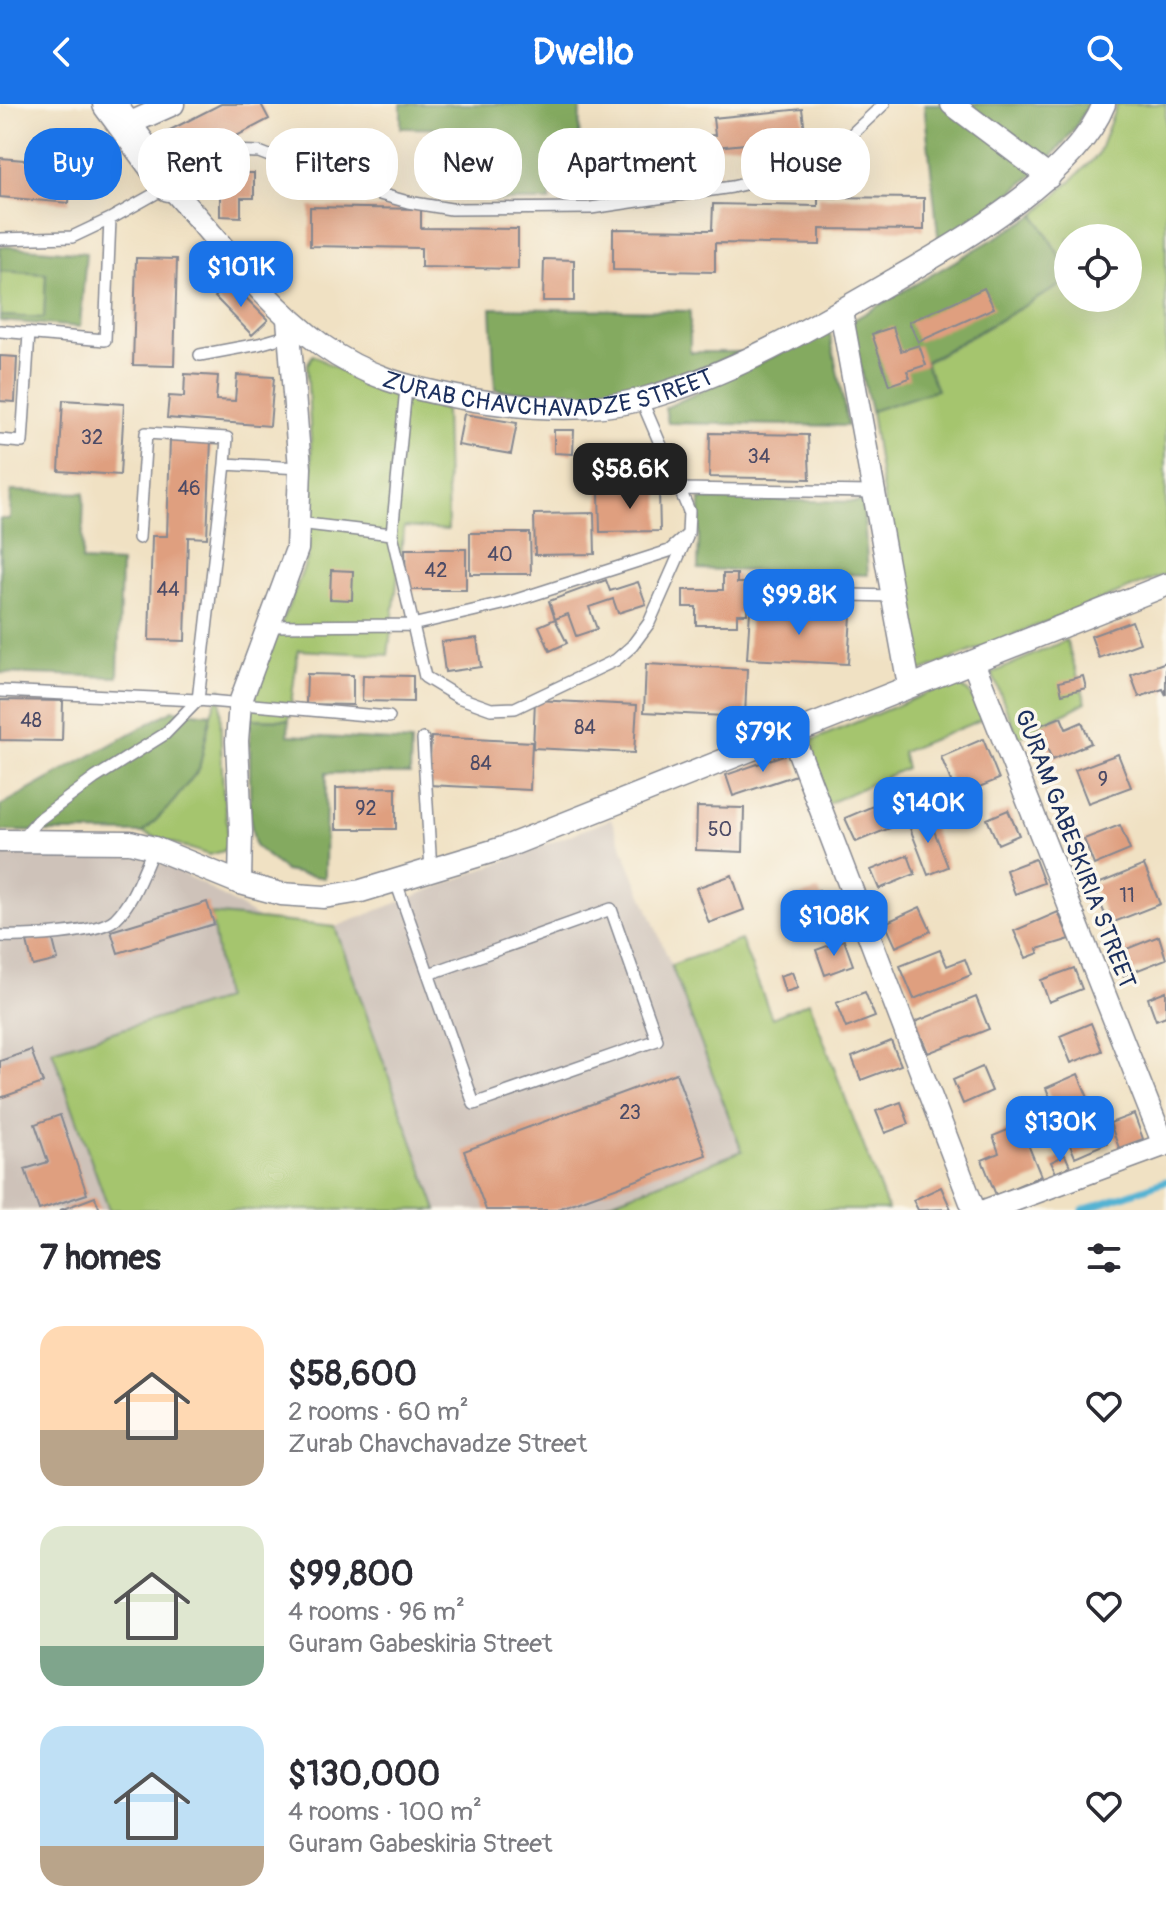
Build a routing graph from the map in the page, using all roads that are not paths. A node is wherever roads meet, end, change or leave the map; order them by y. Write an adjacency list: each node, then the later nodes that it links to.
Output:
1 (173, 104): 5 (street)
2 (884, 104): 7 (lane)
3 (952, 104): 8 (street)
4 (1104, 104): 8 (street, ZURAB CHAVCHAVADZE STREET)
5 (118, 115): 6 (street, ZURAB CHAVCHAVADZE STREET)
6 (138, 143)
7 (250, 152)
8 (1049, 177): 13 (street, ZURAB CHAVCHAVADZE STREET)
9 (140, 200): 11 (lane)
10 (181, 200): 14 (street, ZURAB CHAVCHAVADZE STREET)
11 (110, 219): 12 (lane); 16 (lane)
12 (0, 239)
13 (841, 311): 19 (street, ZURAB CHAVCHAVADZE STREET); 24 (street)
14 (289, 327): 17 (lane); 18 (street, ZURAB CHAVCHAVADZE STREET); 22 (street)
15 (0, 331): 16 (lane)
16 (29, 333): 20 (lane)
17 (200, 355)
18 (406, 388): 19 (street, ZURAB CHAVCHAVADZE STREET); 26 (lane)
19 (641, 399): 23 (lane)
20 (0, 440)
21 (225, 464): 22 (lane); 28 (lane); 37 (lane)
22 (300, 468): 25 (street)
23 (680, 489): 24 (lane); 27 (lane)
24 (874, 492): 31 (street)
25 (298, 523): 26 (lane); 33 (street)
26 (392, 534): 32 (lane)
27 (688, 534): 32 (lane); 32 (lane)
28 (139, 538)
29 (1164, 589): 34 (street)
30 (765, 593): 31 (lane)
31 (893, 596): 35 (street)
32 (412, 625): 33 (lane)
33 (267, 626): 38 (street)
34 (973, 662): 35 (street); 49 (street, GURAM GABESKIRIA STREET)
35 (909, 685): 40 (street)
36 (0, 691): 37 (lane)
37 (198, 700): 38 (lane); 42 (lane)
38 (240, 703): 39 (lane); 46 (street)
39 (389, 717)
40 (792, 734): 44 (street); 50 (street)
41 (423, 739): 44 (lane)
42 (10, 842): 43 (street)
43 (154, 848): 46 (street); 47 (lane)
44 (431, 871): 45 (street)
45 (396, 882): 46 (street); 48 (lane)
46 (240, 883)
47 (0, 936)
48 (429, 974): 48 (lane)
49 (1165, 1145): 51 (street)
50 (974, 1210)
51 (987, 1210)

